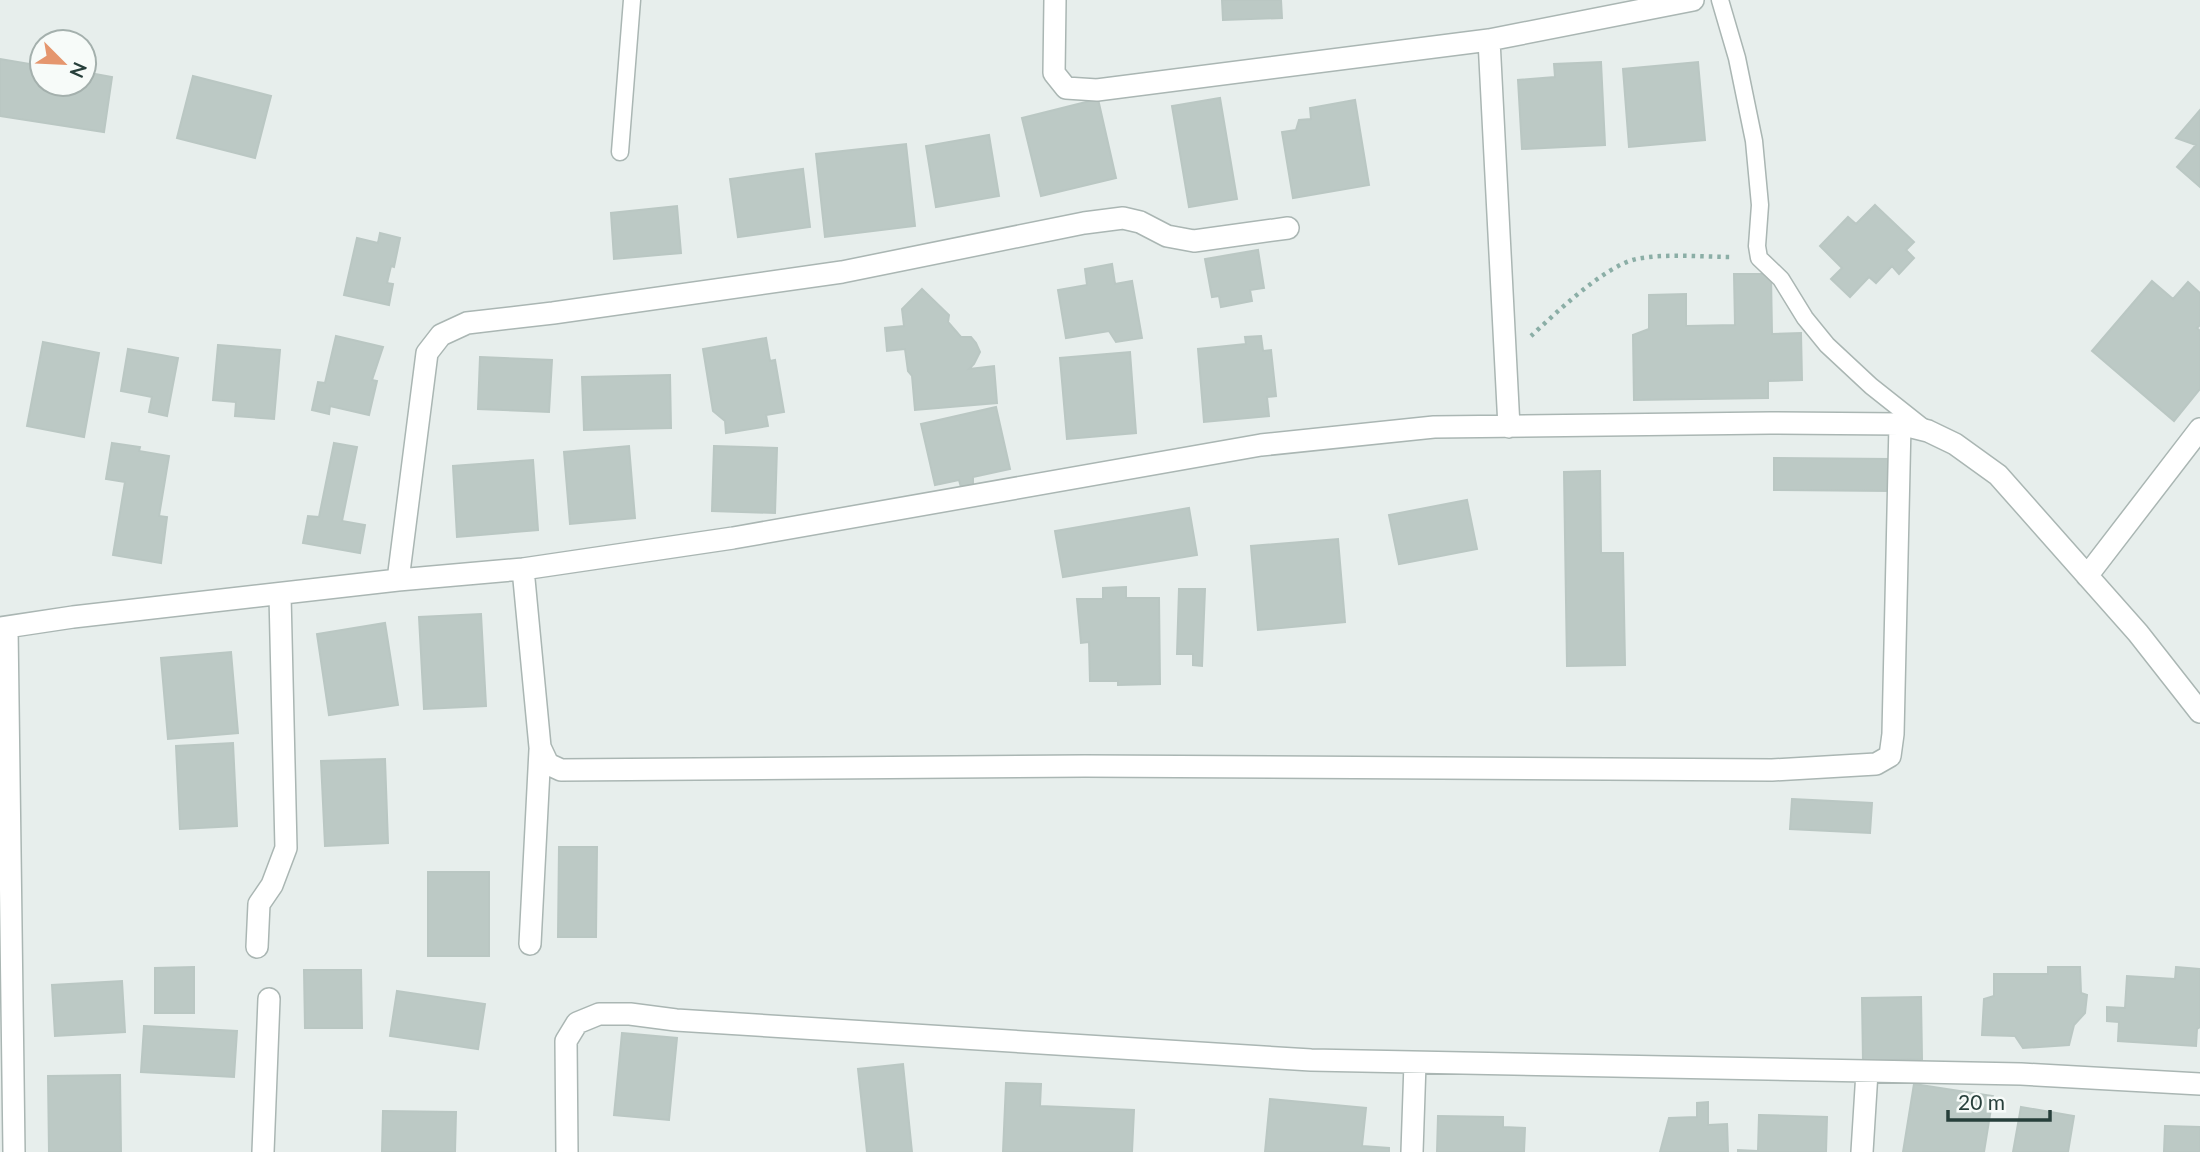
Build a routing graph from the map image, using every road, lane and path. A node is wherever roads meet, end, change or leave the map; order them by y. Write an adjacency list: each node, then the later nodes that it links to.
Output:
1 (632, 0): 6 (lane)
2 (1055, 0): 5 (street)
3 (1693, 0): 5 (street)
4 (1720, 0): 8 (lane)
5 (1489, 40): 9 (street)
6 (620, 152)
7 (1288, 228): 16 (street)
8 (1759, 258): 9 (path); 13 (lane)
9 (1505, 361): 11 (street)
10 (1900, 424): 11 (street); 13 (street); 20 (street)
11 (1508, 427): 14 (street)
12 (2200, 429): 15 (street)
13 (1928, 431): 15 (street)
14 (523, 569): 16 (street); 20 (street)
15 (2087, 576): 19 (street)
16 (398, 580): 17 (street)
17 (281, 595): 18 (street); 22 (street)
18 (4, 628): 27 (street)
19 (2200, 712)
20 (540, 747): 21 (street)
21 (530, 944)
22 (257, 947)
23 (269, 999): 28 (street)
24 (1415, 1063): 25 (street); 29 (street); 30 (street)
25 (1867, 1072): 26 (street); 31 (street)
26 (2200, 1084)
27 (14, 1152)
28 (263, 1152)
29 (567, 1152)
30 (1412, 1152)
31 (1863, 1152)

